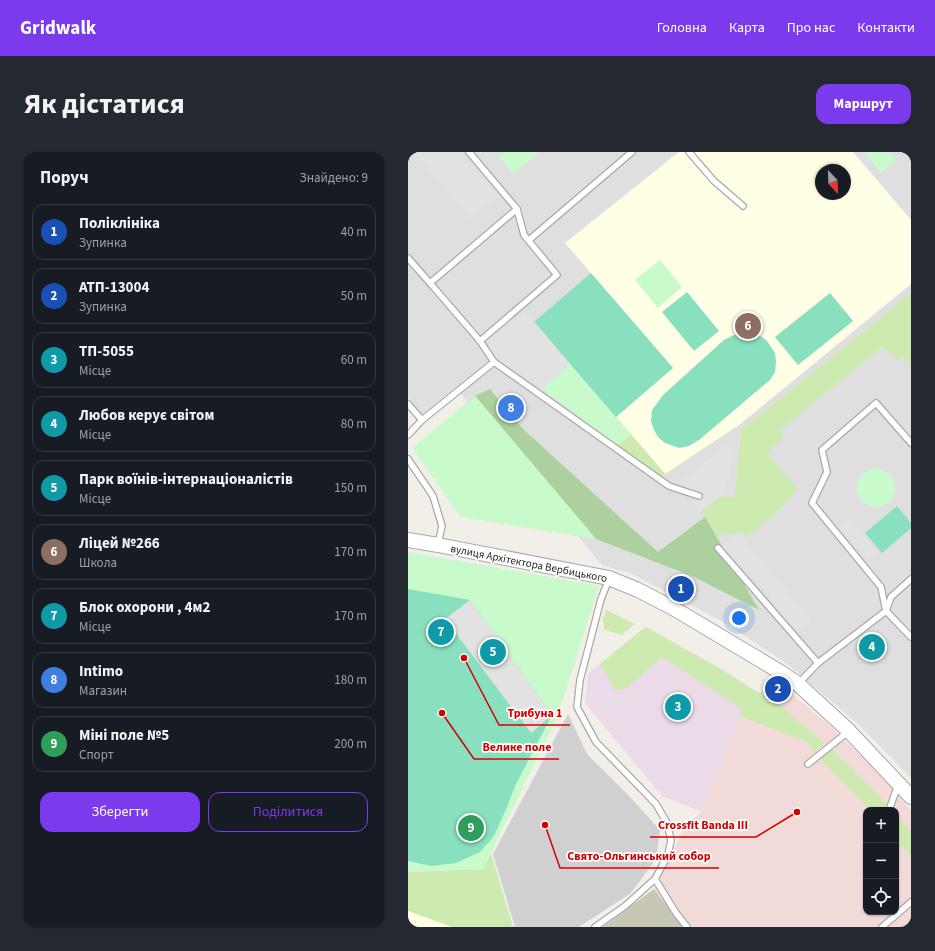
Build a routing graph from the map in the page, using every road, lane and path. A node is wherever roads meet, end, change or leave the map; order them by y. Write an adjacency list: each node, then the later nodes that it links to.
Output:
1 (469, 152): 5 (lane)
2 (632, 152): 6 (lane)
3 (689, 152): 4 (lane)
4 (744, 206)
5 (517, 209): 6 (lane); 8 (lane)
6 (529, 240): 9 (lane)
7 (408, 258): 8 (lane)
8 (430, 283): 9 (lane)
9 (480, 341): 10 (lane)
10 (494, 362): 12 (lane); 16 (lane)
11 (408, 404): 12 (lane)
12 (422, 420): 13 (lane)
13 (408, 435)
14 (911, 443): 22 (lane)
15 (408, 459): 18 (lane)
16 (699, 496)
17 (408, 540): 18 (street, вулиця Архітектора Вербицького)
18 (438, 545): 20 (street, вулиця Архітектора Вербицького)
19 (718, 548): 26 (lane)
20 (609, 578): 27 (street, вулиця Архітектора Вербицького); 33 (lane)
21 (911, 579): 22 (lane)
22 (886, 611): 24 (lane); 26 (lane)
23 (911, 626): 24 (lane)
24 (905, 631): 25 (lane)
25 (911, 637)
26 (818, 663): 27 (lane)
27 (798, 684): 28 (street, вулиця Архітектора Вербицького)
28 (849, 730): 29 (lane); 30 (street, вулиця Архітектора Вербицького)
29 (808, 764)
30 (899, 783): 31 (street, вулиця Архітектора Вербицького); 32 (lane)
31 (911, 797)
32 (890, 807)
33 (656, 879): 35 (lane); 36 (lane)
34 (911, 902): 37 (lane)
35 (595, 927)
36 (687, 927)
37 (882, 927)

